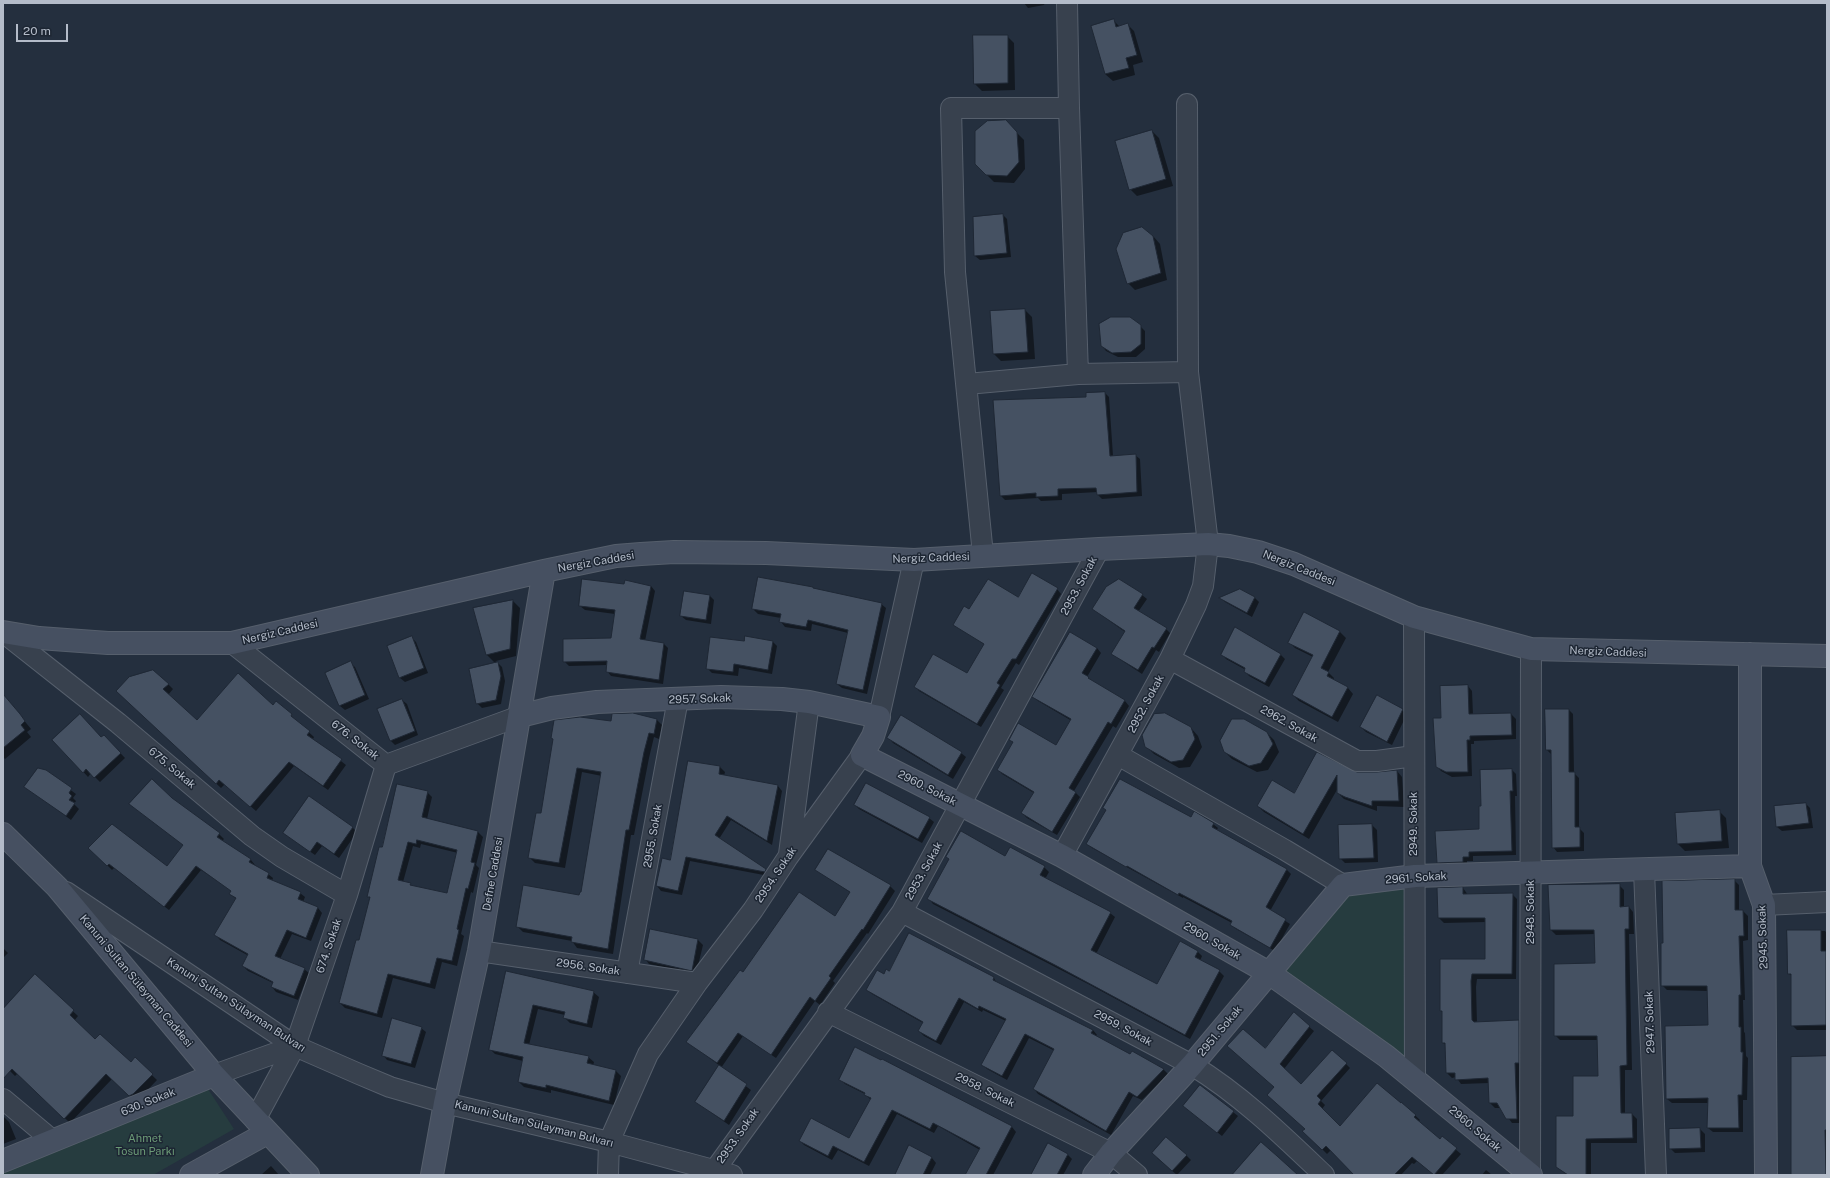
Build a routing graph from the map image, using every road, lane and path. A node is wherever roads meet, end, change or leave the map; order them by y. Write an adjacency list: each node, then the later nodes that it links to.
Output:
1 (1067, 3): 3 (street)
2 (1186, 104): 4 (street, 2952. Sokak)
3 (1069, 108): 5 (street); 6 (street)
4 (1188, 372): 5 (street); 7 (street, 2952. Sokak)
5 (1078, 374): 6 (street)
6 (967, 384): 9 (street)
7 (1208, 544): 8 (street, Nergiz Caddesi); 12 (street, Nergiz Caddesi); 18 (street, 2952. Sokak)
8 (1099, 548): 9 (street, Nergiz Caddesi); 27 (street, 2953. Sokak)
9 (983, 555): 10 (street, Nergiz Caddesi)
10 (914, 560): 11 (street, Nergiz Caddesi); 22 (street, 2954. Sokak)
11 (544, 572): 14 (street, Nergiz Caddesi); 21 (street, Defne Caddesi)
12 (1414, 617): 15 (street, Nergiz Caddesi); 25 (street, 2949. Sokak)
13 (4, 633): 14 (street, Nergiz Caddesi); 37 (street, 675. Sokak)
14 (232, 643): 26 (street, 676. Sokak)
15 (1531, 649): 16 (street, Nergiz Caddesi); 33 (street, 2948. Sokak)
16 (1750, 654): 17 (street, Nergiz Caddesi); 31 (street, 2945. Sokak)
17 (1827, 656)
18 (1170, 659): 24 (street, 2952. Sokak); 25 (street, 2962. Sokak)
19 (678, 699): 20 (street, 2957. Sokak); 21 (street, 2957. Sokak); 42 (street, 2955. Sokak)
20 (809, 702): 22 (street, 2957. Sokak); 30 (street)
21 (520, 716): 26 (street, 676. Sokak); 41 (street, Defne Caddesi)
22 (879, 717): 23 (street, 2954. Sokak)
23 (862, 755): 27 (street, 2960. Sokak); 30 (street, 2954. Sokak)
24 (1118, 755): 29 (street, 2952. Sokak); 35 (street)
25 (1414, 756): 34 (street, 2949. Sokak)
26 (386, 765): 37 (street, 674. Sokak)
27 (960, 805): 29 (street, 2960. Sokak); 40 (street, 2953. Sokak)
28 (3, 834): 36 (street, Kanuni Sultan Sülayman Bulvarı)
29 (1062, 856): 43 (street, 2960. Sokak)
30 (788, 857): 44 (street, 2954. Sokak)
31 (1750, 866): 32 (street, 2961. Sokak); 39 (street, 2945. Sokak)
32 (1644, 870): 33 (street, 2961. Sokak); 66 (street, 2947. Sokak)
33 (1531, 873): 34 (street, 2961. Sokak); 65 (street, 2948. Sokak)
34 (1415, 876): 35 (street, 2961. Sokak); 49 (street, 2949. Sokak)
35 (1343, 885): 43 (street, 2951. Sokak)
36 (57, 887): 46 (street, Kanuni Sultan Sülayman Bulvarı); 48 (street, Kanuni Sultan Süleyman Caddesi)
37 (347, 895): 46 (street, 674. Sokak)
38 (1827, 902): 39 (street)
39 (1764, 905): 67 (street, 2945. Sokak)
40 (902, 912): 45 (street, 2953. Sokak); 47 (street, 2959. Sokak)
41 (480, 951): 42 (street, 2956. Sokak); 51 (street, Defne Caddesi)
42 (627, 973): 44 (street, 2956. Sokak)
43 (1269, 974): 47 (street, 2951. Sokak); 49 (street, 2960. Sokak)
44 (697, 984): 54 (street, 2954. Sokak)
45 (828, 1012): 55 (street, 2958. Sokak); 57 (street, 2953. Sokak)
46 (295, 1046): 48 (street, 630. Sokak); 51 (street, Kanuni Sultan Sülayman Bulvarı); 52 (street, 674. Sokak)
47 (1192, 1064): 55 (street, 2951. Sokak); 64 (street, 2959. Sokak)
48 (214, 1075): 52 (street, Kanuni Sultan Süleyman Caddesi); 53 (street, 630. Sokak)
49 (1415, 1079): 65 (street, 2960. Sokak)
50 (3, 1099): 53 (street)
51 (445, 1103): 54 (street, Kanuni Sultan Sülayman Bulvarı); 60 (street, Defne Caddesi)
52 (261, 1126): 58 (street); 59 (street, Kanuni Sultan Süleyman Caddesi)
53 (52, 1140): 56 (street, 630. Sokak)
54 (609, 1142): 57 (street, Kanuni Sultan Sülayman Bulvarı); 61 (street, 2954. Sokak)
55 (1111, 1153): 62 (street, 2951. Sokak); 63 (street, 2958. Sokak)
56 (3, 1161)
57 (723, 1173)
58 (191, 1175)
59 (308, 1175)
60 (432, 1175)
61 (608, 1175)
62 (1094, 1175)
63 (1137, 1175)
64 (1324, 1175)
65 (1530, 1175)
66 (1656, 1175)
67 (1766, 1175)

